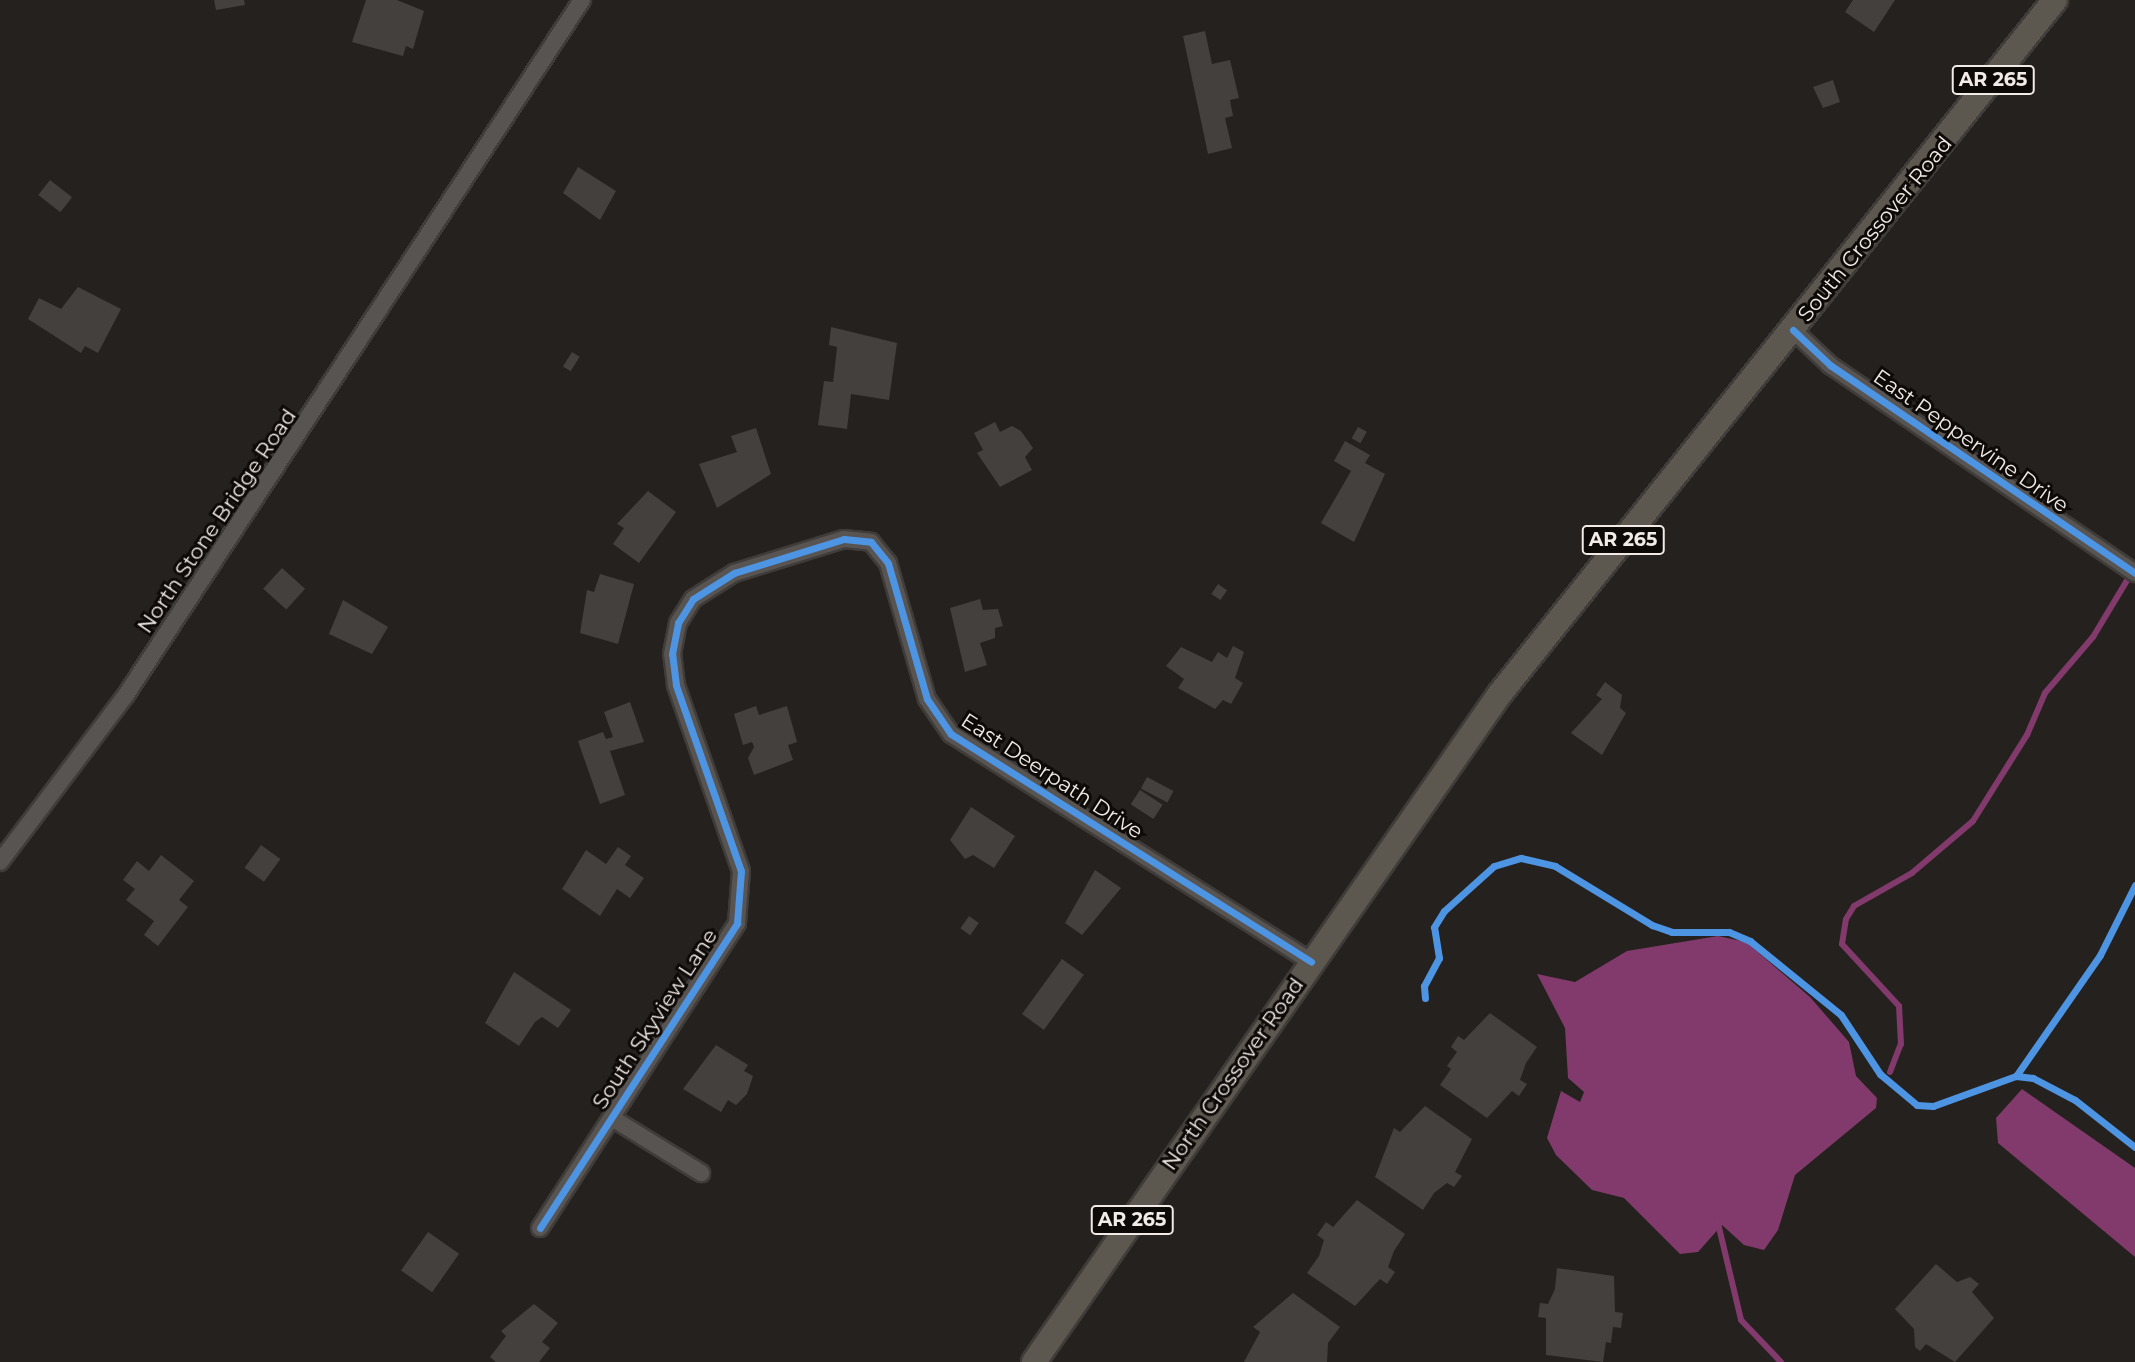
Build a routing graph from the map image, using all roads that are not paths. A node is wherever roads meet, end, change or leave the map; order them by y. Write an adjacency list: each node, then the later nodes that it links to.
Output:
1 (582, 0): 7 (street, North Stone Bridge Road)
2 (2055, 0): 3 (main road, South Crossover Road / AR 265)
3 (1793, 330): 5 (street, East Peppervine Drive); 6 (main road, South Crossover Road / AR 265)
4 (871, 542): 8 (street, East Deerpath Drive); 9 (street, South Skyview Lane)
5 (2135, 573)
6 (1458, 753): 8 (main road, North Crossover Road / AR 265)
7 (0, 862)
8 (1311, 962): 12 (main road, North Crossover Road / AR 265)
9 (612, 1118): 10 (street); 11 (street, South Skyview Lane)
10 (701, 1174)
11 (540, 1228)
12 (1034, 1362)

